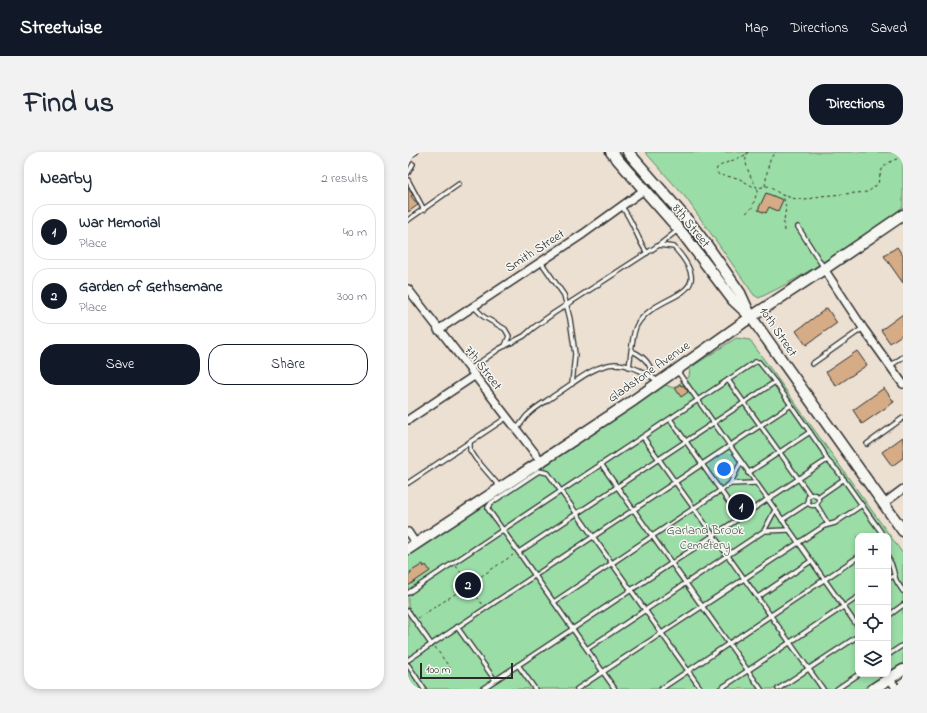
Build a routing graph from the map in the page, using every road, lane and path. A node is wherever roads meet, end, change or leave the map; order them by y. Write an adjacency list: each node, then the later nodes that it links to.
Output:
1 (610, 152): 16 (main road, 8th Street)
2 (628, 152): 33 (main road, 10th Street)
3 (748, 152): 6 (path)
4 (776, 152): 14 (path)
5 (413, 153): 8 (lane)
6 (745, 155): 13 (path); 13 (path)
7 (903, 156): 17 (path)
8 (408, 157)
9 (413, 164): 10 (lane)
10 (408, 173)
11 (408, 180): 19 (lane)
12 (460, 184): 19 (lane)
13 (756, 186): 15 (path)
14 (765, 187): 15 (path); 17 (path)
15 (758, 188): 20 (path)
16 (644, 190): 18 (street, Smith Street); 24 (main road, 8th Street)
17 (782, 195): 25 (path)
18 (622, 207): 27 (lane); 28 (street, Smith Street)
19 (424, 210): 22 (lane)
20 (746, 213)
21 (903, 215): 29 (main road, Gladstone Avenue)
22 (408, 220)
23 (798, 227): 29 (lane)
24 (679, 230): 26 (lane); 33 (main road, 8th Street)
25 (784, 231)
26 (659, 245): 27 (lane); 37 (lane)
27 (647, 253): 32 (lane)
28 (541, 262): 31 (street, Smith Street); 32 (lane)
29 (824, 269): 33 (main road, Gladstone Avenue); 34 (street)
30 (408, 289): 35 (street, 7th Street)
31 (473, 306): 35 (street, Smith Street); 36 (lane)
32 (566, 306): 36 (lane); 48 (lane)
33 (751, 317): 42 (main road, Gladstone Avenue); 90 (main road, 10th Street)
34 (863, 328): 39 (lane); 40 (street)
35 (438, 330): 43 (street, 7th Street)
36 (505, 346): 43 (lane)
37 (632, 351): 41 (lane); 45 (lane)
38 (903, 357): 40 (lane)
39 (812, 364)
40 (890, 366): 49 (street)
41 (629, 367): 45 (lane); 48 (lane)
42 (676, 369): 45 (main road, Gladstone Avenue); 50 (lane)
43 (469, 370): 44 (street, 7th Street)
44 (474, 376): 53 (street, 7th Street); 56 (street)
45 (656, 379): 69 (main road, Gladstone Avenue)
46 (728, 380): 47 (lane); 50 (lane); 51 (lane)
47 (775, 382): 51 (lane); 52 (lane)
48 (572, 384): 59 (lane)
49 (903, 384)
50 (698, 400): 55 (lane); 57 (lane)
51 (745, 403): 57 (lane); 58 (lane)
52 (791, 405): 58 (lane); 60 (lane)
53 (506, 418): 59 (street, 7th Street); 63 (lane)
54 (903, 418): 64 (lane)
55 (670, 419): 61 (lane); 62 (lane)
56 (408, 420)
57 (714, 423): 62 (lane); 65 (lane)
58 (761, 425): 65 (lane); 66 (lane)
59 (516, 430): 69 (street, 7th Street)
60 (810, 432): 66 (lane); 68 (lane)
61 (643, 436): 67 (lane); 71 (lane)
62 (686, 441): 67 (lane); 72 (lane)
63 (470, 442): 78 (lane); 81 (lane)
64 (867, 444)
65 (730, 446): 70 (lane); 72 (lane)
66 (779, 452): 73 (lane); 74 (lane)
67 (659, 459): 76 (lane); 80 (lane)
68 (827, 460): 74 (lane); 75 (lane)
69 (540, 461): 81 (main road, Gladstone Avenue)
70 (741, 462): 73 (lane); 79 (lane)
71 (601, 464): 80 (lane); 83 (lane)
72 (702, 464): 76 (lane); 84 (lane)
73 (748, 472): 77 (lane)
74 (798, 479): 85 (lane); 87 (lane)
75 (844, 479): 86 (lane); 91 (lane)
76 (675, 482): 92 (lane); 93 (lane)
77 (756, 483): 79 (lane); 87 (lane)
78 (408, 484)
79 (730, 484): 84 (lane)
80 (617, 487): 93 (lane); 95 (lane)
81 (501, 488): 109 (main road, Gladstone Avenue)
82 (903, 489): 90 (street)
83 (561, 491): 95 (lane); 99 (lane); 99 (lane)
84 (721, 491): 92 (lane); 96 (lane)
85 (810, 495): 86 (lane); 88 (lane)
86 (818, 497): 89 (lane)
87 (767, 499): 94 (lane); 96 (lane)
88 (808, 503): 89 (lane); 97 (lane)
89 (816, 504): 98 (lane)
90 (883, 504): 102 (main road, 10th Street)
91 (862, 505): 98 (lane); 104 (lane)
92 (694, 508): 105 (lane); 106 (lane)
93 (633, 510): 106 (lane); 107 (lane)
94 (775, 510): 97 (lane); 101 (lane)
95 (577, 514): 107 (lane); 110 (lane)
96 (740, 518): 105 (lane)
97 (782, 520): 100 (lane)
98 (828, 524): 108 (lane)
99 (503, 529): 110 (lane); 114 (lane)
100 (789, 530): 101 (lane); 108 (lane)
101 (764, 531): 111 (lane)
102 (903, 531)
103 (408, 532): 109 (street)
104 (881, 533)
105 (714, 535): 111 (lane); 116 (lane)
106 (652, 536): 115 (lane); 116 (lane)
107 (593, 537): 115 (lane); 118 (lane)
108 (798, 543): 113 (lane); 121 (lane)
109 (412, 546)
110 (519, 552): 118 (lane); 124 (path)
111 (728, 556): 121 (lane); 125 (lane)
112 (855, 559): 122 (lane)
113 (811, 561): 122 (lane); 131 (lane)
114 (453, 562): 123 (path); 130 (lane)
115 (612, 563): 128 (lane); 133 (lane)
116 (671, 563): 125 (lane); 128 (lane)
117 (891, 563): 119 (lane)
118 (535, 575): 133 (lane); 137 (lane)
119 (895, 576): 120 (lane); 129 (lane)
120 (891, 577)
121 (744, 579): 131 (lane); 135 (lane)
122 (824, 580): 136 (lane); 141 (lane)
123 (468, 583): 124 (path); 126 (path)
124 (471, 583): 127 (path)
125 (686, 584): 135 (lane); 138 (lane)
126 (467, 586): 127 (path); 142 (path)
127 (470, 586): 137 (path)
128 (631, 590): 138 (lane); 145 (lane)
129 (903, 591)
130 (408, 593)
131 (758, 598): 141 (lane)
132 (855, 599): 136 (lane)
133 (554, 602): 145 (lane)
134 (903, 605): 140 (lane)
135 (702, 606): 146 (lane); 150 (lane)
136 (843, 606): 143 (lane); 148 (lane)
137 (485, 608): 144 (lane)
138 (645, 610): 146 (lane); 152 (lane)
139 (408, 611): 142 (lane)
140 (891, 614)
141 (770, 616): 148 (lane); 150 (lane)
142 (415, 621): 149 (lane)
143 (855, 623)
144 (457, 627): 149 (lane); 165 (lane)
145 (572, 629): 152 (lane); 156 (lane)
146 (661, 633): 161 (lane); 162 (lane)
147 (855, 638): 158 (lane)
148 (789, 642): 158 (lane); 159 (lane)
149 (432, 644): 154 (lane); 157 (path)
150 (728, 644): 159 (lane); 161 (lane)
151 (903, 645): 153 (lane)
152 (587, 650): 162 (lane)
153 (891, 653)
154 (408, 660)
155 (408, 665): 166 (lane)
156 (518, 665): 165 (lane); 168 (lane)
157 (450, 668)
158 (808, 669): 175 (lane); 176 (lane)
159 (748, 670): 173 (lane); 174 (lane)
160 (903, 670): 164 (main road)
161 (688, 671): 171 (lane); 172 (lane)
162 (602, 672): 169 (lane); 170 (lane)
163 (855, 677): 177 (lane)
164 (889, 678): 178 (main road); 179 (street)
165 (495, 680): 167 (lane)
166 (424, 689)
167 (482, 689)
168 (535, 689)
169 (577, 689)
170 (614, 689)
171 (660, 689)
172 (701, 689)
173 (720, 689)
174 (761, 689)
175 (778, 689)
176 (823, 689)
177 (836, 689)
178 (873, 689)
179 (897, 689)

